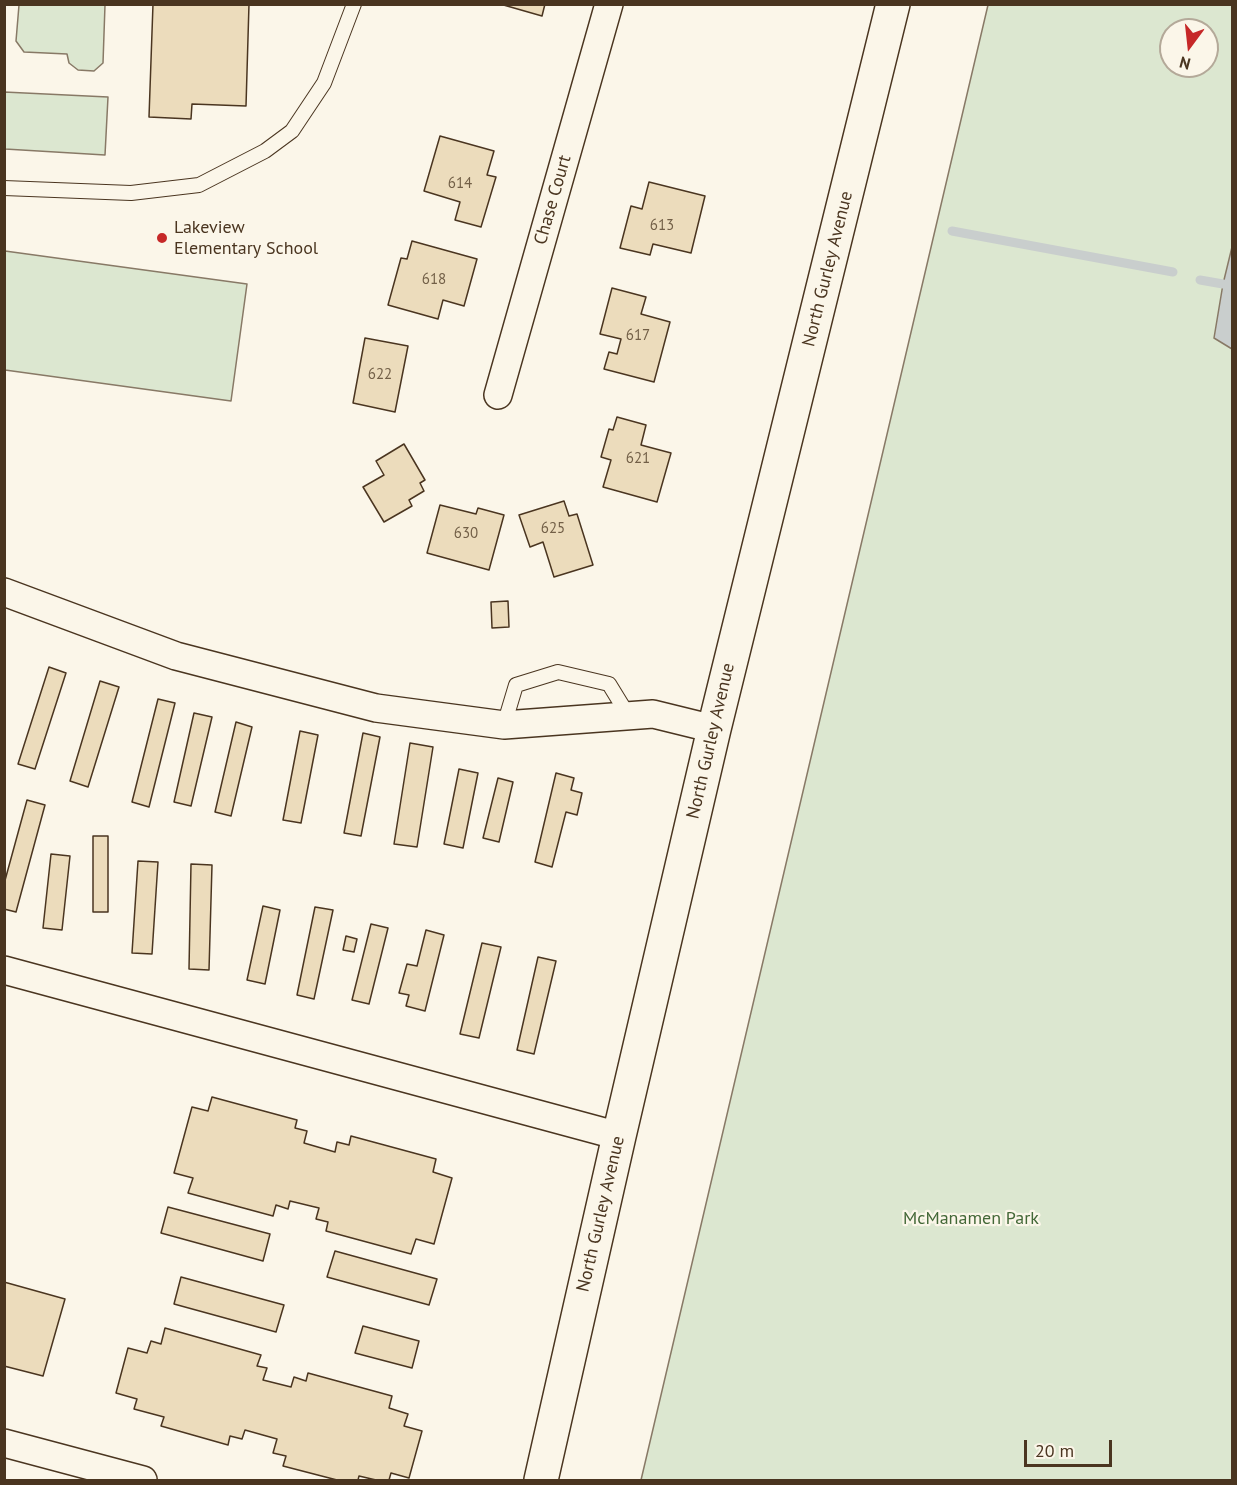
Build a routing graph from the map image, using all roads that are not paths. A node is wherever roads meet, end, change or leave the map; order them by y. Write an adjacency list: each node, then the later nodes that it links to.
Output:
1 (354, 4): 4 (lane)
2 (609, 4): 5 (street, Chase Court)
3 (893, 4): 9 (street, North Gurley Avenue)
4 (4, 188)
5 (498, 395)
6 (4, 592): 8 (street)
7 (628, 716): 8 (street); 8 (lane); 9 (street)
8 (504, 725)
9 (714, 729): 11 (street, North Gurley Avenue)
10 (4, 970): 11 (street)
11 (619, 1136): 14 (street, North Gurley Avenue)
12 (4, 1443): 13 (street)
13 (143, 1480)
14 (541, 1480)

